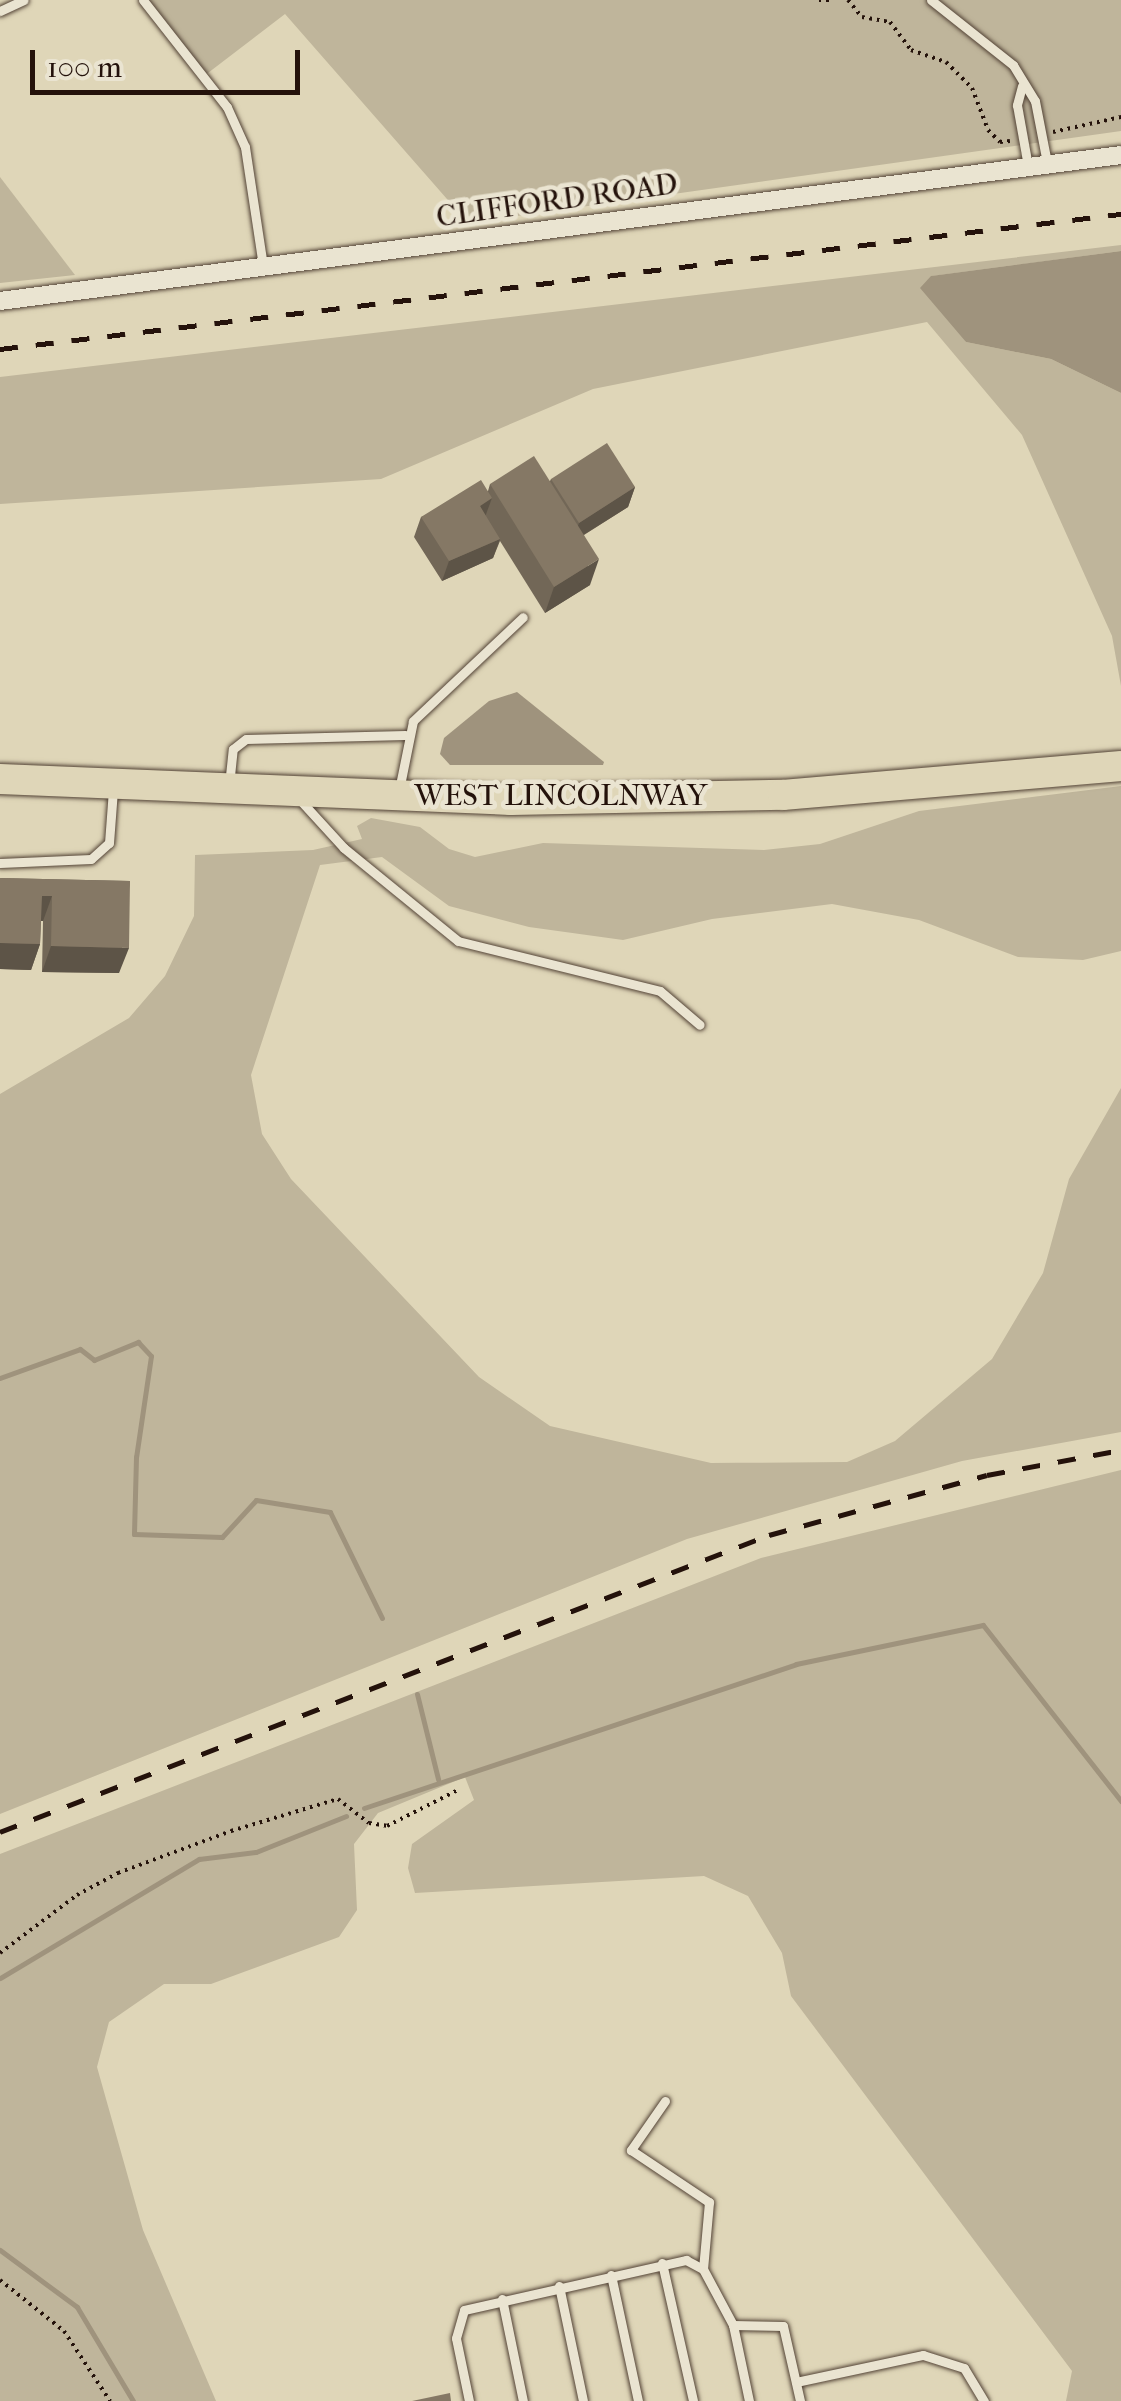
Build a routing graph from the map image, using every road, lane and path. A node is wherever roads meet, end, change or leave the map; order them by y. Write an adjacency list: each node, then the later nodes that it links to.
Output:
1 (24, 0): 7 (lane)
2 (143, 0): 14 (lane)
3 (819, 0): 4 (path)
4 (830, 0)
5 (848, 0): 11 (path)
6 (931, 0): 8 (lane)
7 (0, 11)
8 (1022, 86): 10 (lane); 11 (lane)
9 (1121, 117): 10 (path)
10 (1042, 134): 13 (lane)
11 (1024, 140): 13 (lane)
12 (1121, 155): 13 (street, CLIFFORD ROAD)
13 (1038, 165): 14 (street, CLIFFORD ROAD)
14 (263, 268): 15 (street, CLIFFORD ROAD)
15 (0, 300)
16 (523, 617): 17 (lane)
17 (406, 735): 21 (lane); 23 (lane)
18 (1121, 766): 23 (main road, WEST LINCOLNWAY)
19 (0, 779): 20 (main road, WEST LINCOLNWAY)
20 (114, 782): 21 (main road, WEST LINCOLNWAY); 24 (lane)
21 (228, 788): 22 (main road, WEST LINCOLNWAY)
22 (292, 790): 23 (main road, WEST LINCOLNWAY); 25 (lane)
23 (398, 795)
24 (0, 863)
25 (700, 1025)
26 (458, 1790): 27 (path)
27 (0, 1953)
28 (664, 2101): 30 (lane)
29 (662, 2263): 30 (lane); 31 (lane); 42 (lane)
30 (703, 2269): 35 (lane)
31 (611, 2275): 33 (lane); 41 (lane)
32 (0, 2280): 37 (path)
33 (559, 2286): 34 (lane); 40 (lane)
34 (502, 2299): 38 (lane); 39 (lane)
35 (733, 2325): 36 (lane); 43 (lane)
36 (796, 2382): 44 (lane); 45 (lane)
37 (110, 2401)
38 (469, 2401)
39 (523, 2401)
40 (583, 2401)
41 (638, 2401)
42 (693, 2401)
43 (749, 2401)
44 (800, 2401)
45 (984, 2401)

